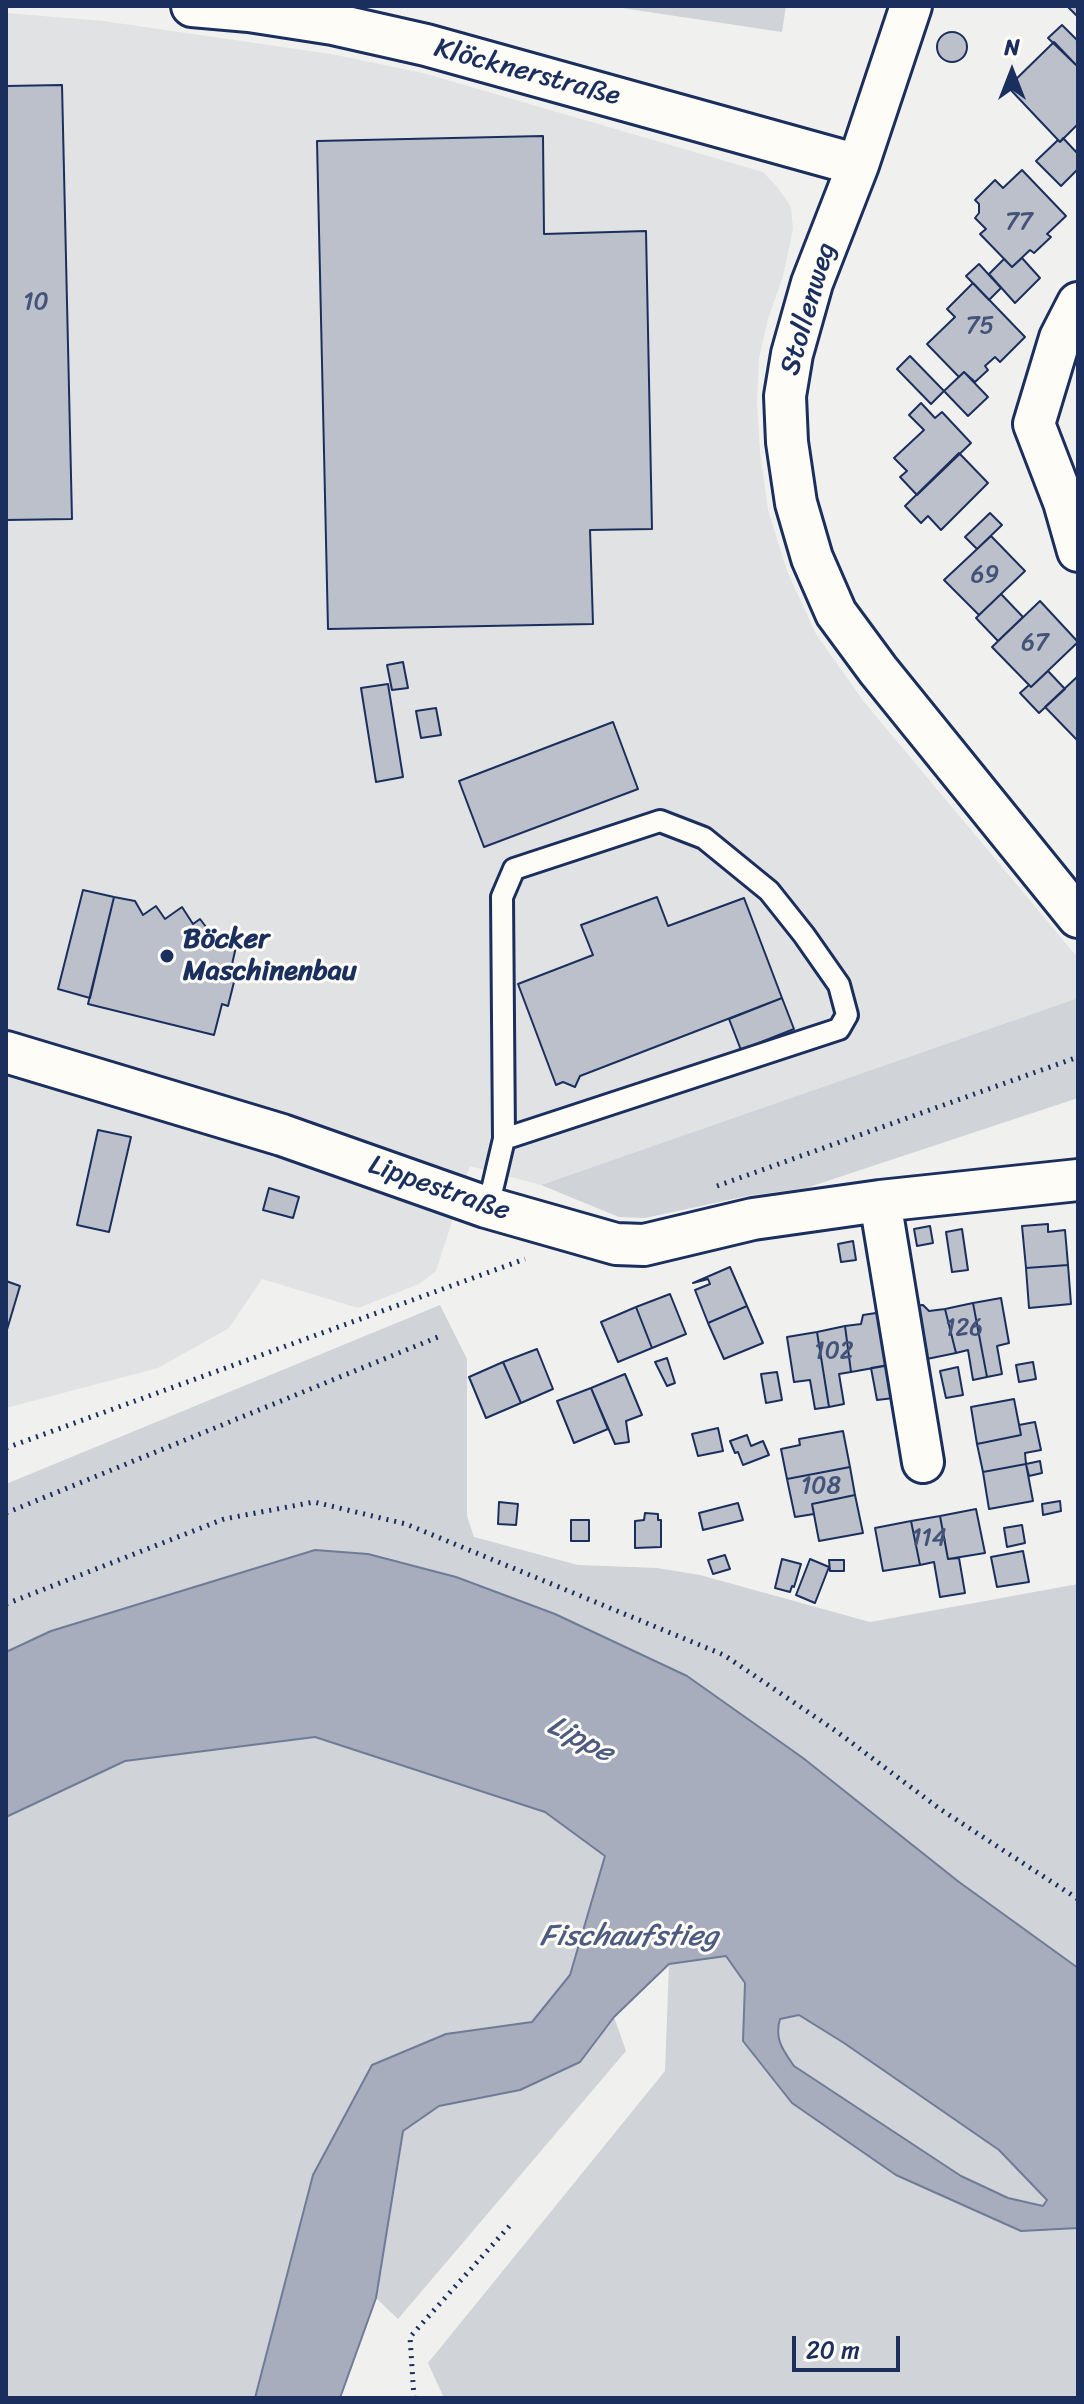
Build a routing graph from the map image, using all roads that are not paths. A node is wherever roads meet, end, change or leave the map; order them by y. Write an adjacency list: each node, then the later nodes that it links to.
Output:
1 (192, 6): 3 (street, Klöcknerstraße)
2 (911, 6): 4 (street, Stollenweg)
3 (249, 8): 4 (street, Klöcknerstraße)
4 (858, 165): 7 (street, Stollenweg)
5 (1078, 303): 6 (street)
6 (1078, 551)
7 (1078, 917)
8 (6, 1052): 12 (street, Lippestraße)
9 (504, 1139): 9 (lane); 12 (lane)
10 (1078, 1180): 11 (street, Lippestraße)
11 (880, 1201): 12 (street, Lippestraße); 13 (street)
12 (486, 1207)
13 (923, 1462)

